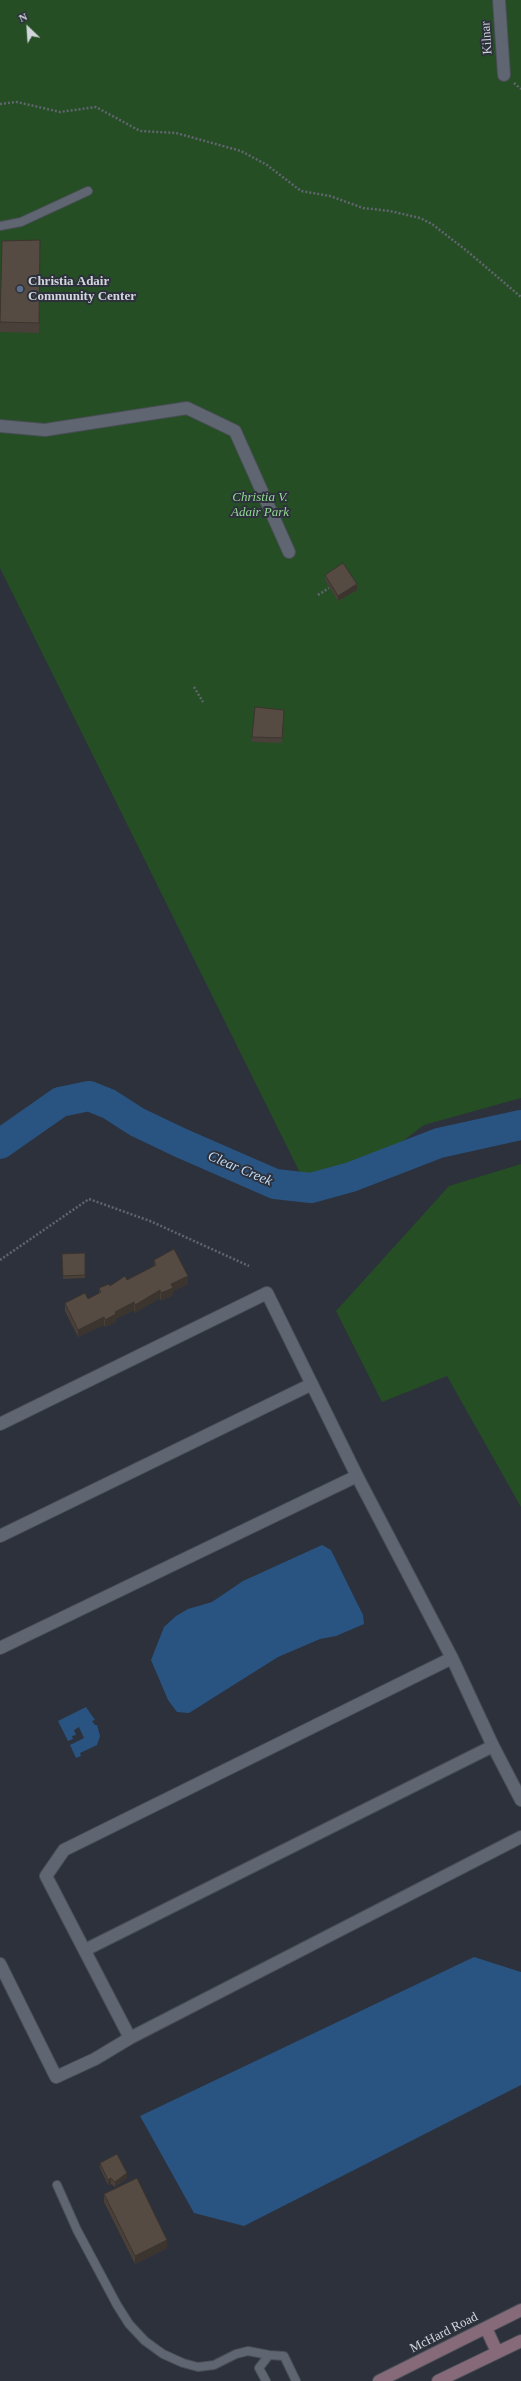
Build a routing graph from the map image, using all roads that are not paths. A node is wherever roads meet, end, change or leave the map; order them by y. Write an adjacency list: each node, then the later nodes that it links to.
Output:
1 (499, 0): 2 (street, Kilnar)
2 (504, 75)
3 (88, 191): 4 (lane)
4 (0, 226)
5 (0, 426): 6 (street)
6 (289, 552)
7 (312, 1384): 8 (street); 9 (street); 10 (street)
8 (0, 1424)
9 (357, 1476): 11 (street); 12 (street)
10 (0, 1536)
11 (0, 1648)
12 (452, 1658): 13 (street); 16 (street)
13 (493, 1746): 14 (street); 16 (street)
14 (521, 1800)
15 (521, 1837): 18 (street)
16 (85, 1950): 18 (street)
17 (0, 1964): 18 (street)
18 (130, 2038)
19 (58, 2185): 24 (lane)
20 (521, 2310): 21 (main road, McHard Road)
21 (486, 2328): 23 (main road); 27 (main road, McHard Road)
22 (521, 2341): 23 (main road)
23 (497, 2352): 28 (main road)
24 (268, 2355): 25 (lane); 26 (lane)
25 (266, 2381)
26 (296, 2381)
27 (379, 2381)
28 (438, 2381)

